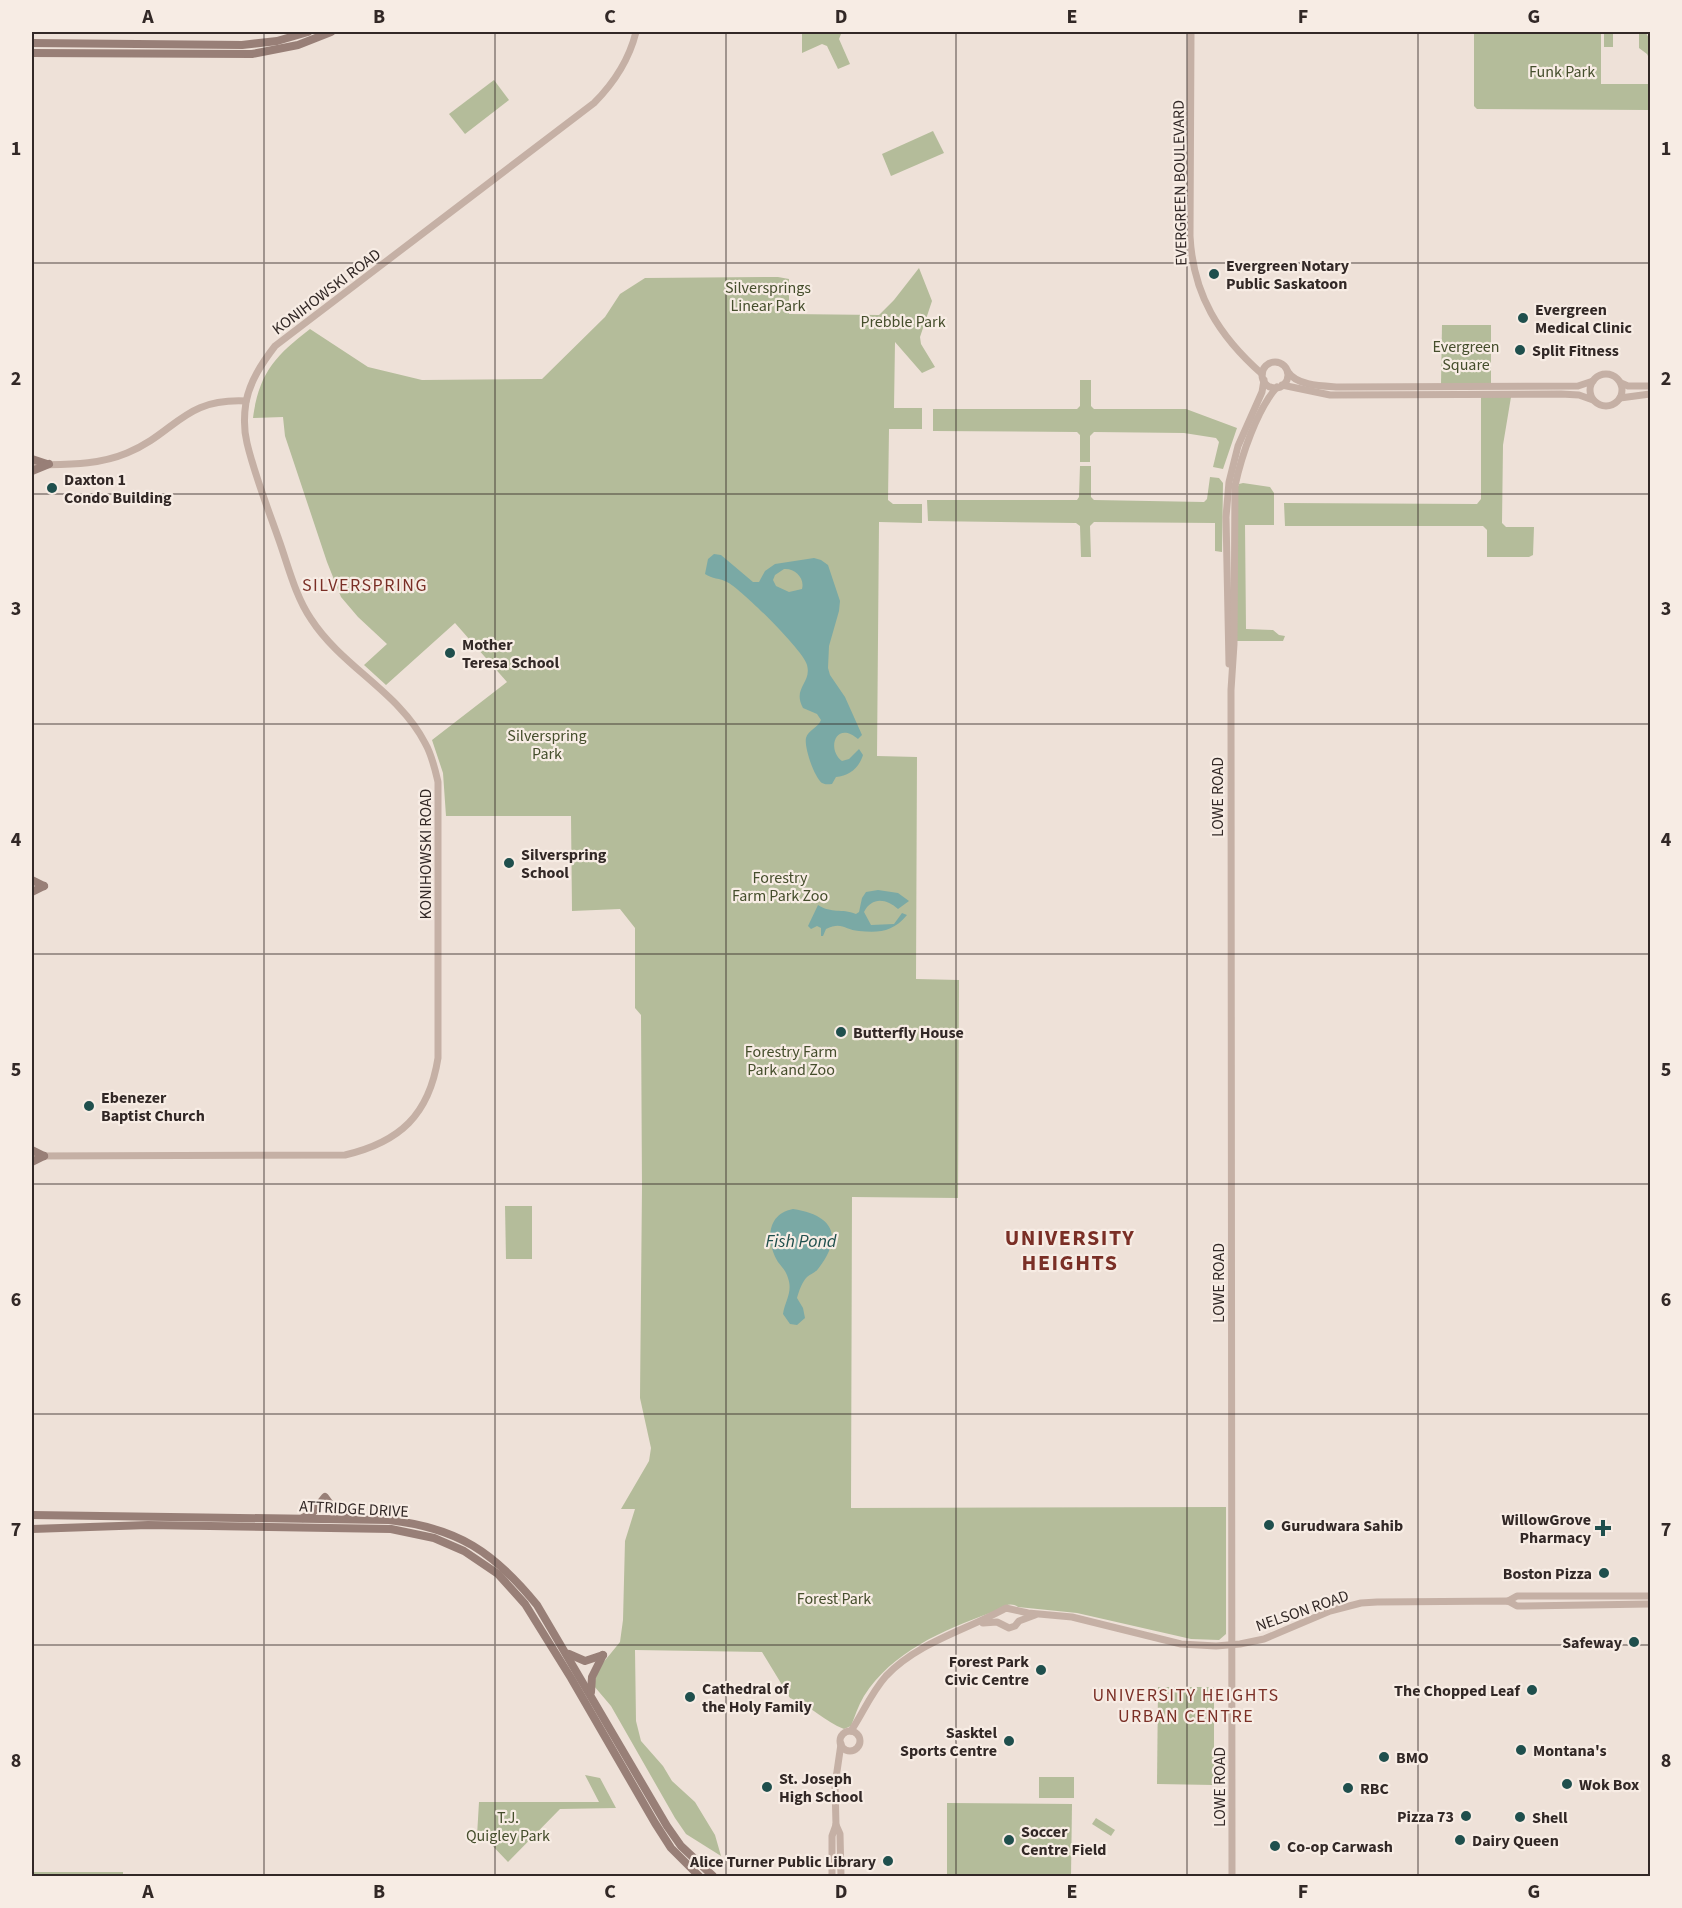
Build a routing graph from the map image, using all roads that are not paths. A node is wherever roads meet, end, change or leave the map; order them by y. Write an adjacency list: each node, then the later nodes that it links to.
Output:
1 (308, 32): 5 (main road)
2 (331, 32): 6 (main road)
3 (636, 32): 18 (street, KONIHOWSKI ROAD)
4 (1191, 32): 7 (street, EVERGREEN BOULEVARD)
5 (32, 43)
6 (32, 53)
7 (1244, 355): 8 (street, EVERGREEN BOULEVARD); 10 (street, EVERGREEN BOULEVARD)
8 (1269, 363): 9 (street); 10 (street)
9 (1288, 372): 11 (street); 13 (street)
10 (1263, 377): 13 (street); 23 (street, LOWE ROAD)
11 (1593, 381): 12 (street); 17 (street)
12 (1621, 383): 14 (street); 16 (street)
13 (1279, 386): 17 (street); 23 (street, LOWE ROAD)
14 (1650, 386)
15 (1650, 394): 16 (street)
16 (1620, 398): 17 (street)
17 (1593, 400)
18 (246, 401): 20 (street); 28 (street, KONIHOWSKI ROAD)
19 (32, 459): 20 (main road)
20 (49, 464): 21 (street); 22 (main road)
21 (32, 465)
22 (32, 471)
23 (1231, 690): 45 (street, LOWE ROAD)
24 (32, 880): 25 (main road)
25 (32, 892)
26 (32, 1150): 28 (main road)
27 (32, 1156): 28 (street, KONIHOWSKI ROAD)
28 (44, 1156): 29 (main road)
29 (32, 1162)
30 (32, 1510): 32 (main road)
31 (32, 1515): 32 (main road, ATTRIDGE DRIVE)
32 (54, 1516): 33 (main road, ATTRIDGE DRIVE)
33 (303, 1518): 34 (main road, ATTRIDGE DRIVE); 34 (main road)
34 (352, 1519): 46 (main road, ATTRIDGE DRIVE)
35 (32, 1531): 53 (main road, ATTRIDGE DRIVE)
36 (1650, 1596): 37 (street, NELSON ROAD)
37 (1508, 1601): 38 (street, NELSON ROAD); 45 (street, NELSON ROAD)
38 (1650, 1604)
39 (1017, 1611): 40 (street, NELSON ROAD); 41 (street, NELSON ROAD); 42 (street)
40 (1000, 1613): 43 (street, NELSON ROAD); 44 (street)
41 (1037, 1614): 42 (street, NELSON ROAD); 45 (street, NELSON ROAD)
42 (1019, 1621): 44 (street, NELSON ROAD)
43 (980, 1623): 44 (street, NELSON ROAD); 48 (street, NELSON ROAD)
44 (1002, 1625)
45 (1233, 1645): 57 (street, LOWE ROAD)
46 (567, 1653): 47 (main road, ATTRIDGE DRIVE); 47 (main road)
47 (591, 1697): 54 (main road, ATTRIDGE DRIVE)
48 (854, 1733): 49 (street); 50 (street)
49 (841, 1744): 50 (street); 51 (street)
50 (851, 1751): 51 (street)
51 (837, 1770): 52 (street)
52 (836, 1825): 55 (street); 56 (street)
53 (699, 1876)
54 (713, 1876)
55 (832, 1876)
56 (841, 1876)
57 (1232, 1876)

